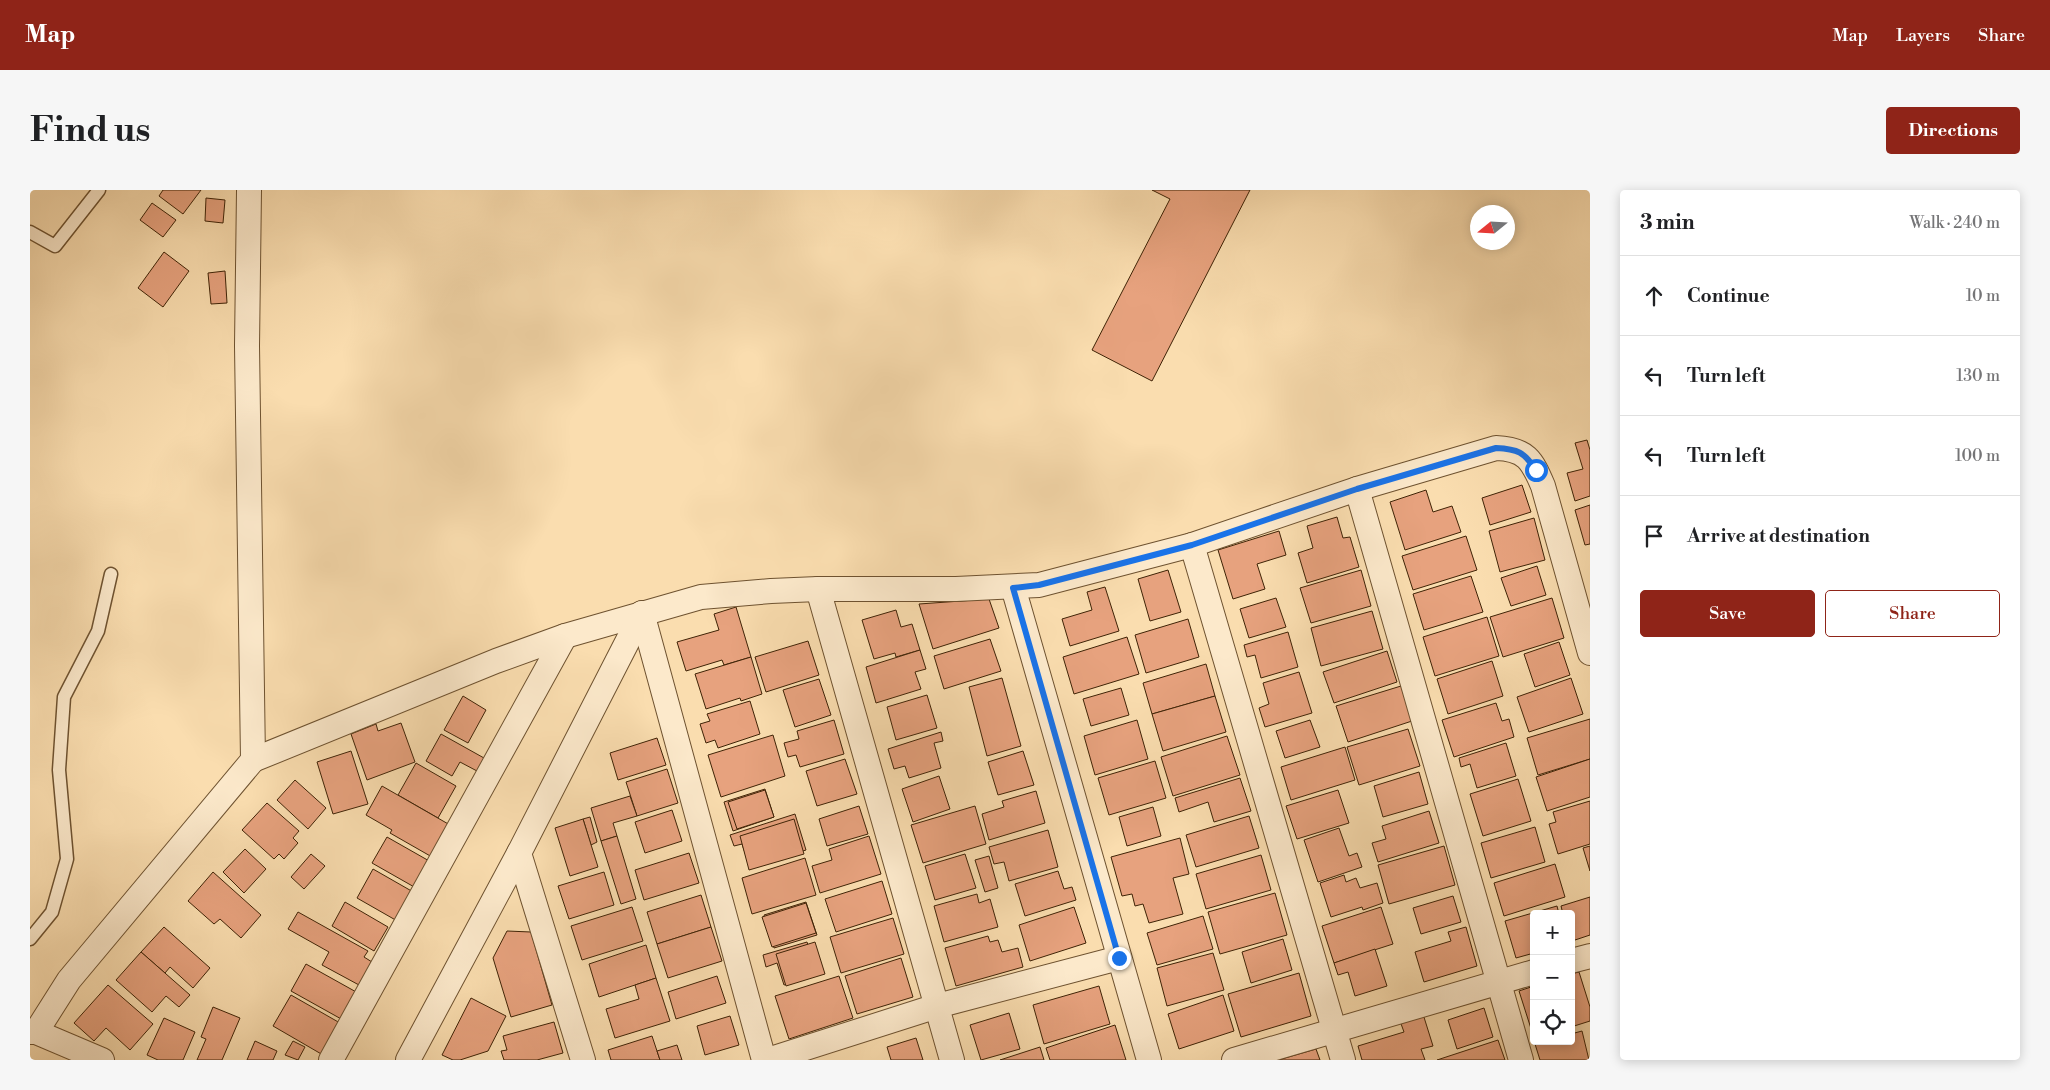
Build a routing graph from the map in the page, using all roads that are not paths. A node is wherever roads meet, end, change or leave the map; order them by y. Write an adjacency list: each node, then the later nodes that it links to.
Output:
1 (99, 190): 3 (lane)
2 (249, 190): 12 (street)
3 (30, 232)
4 (1357, 489): 5 (street); 11 (street); 19 (street)
5 (1192, 545): 7 (street); 21 (street)
6 (112, 574): 14 (lane)
7 (1013, 588): 8 (street); 16 (street)
8 (818, 589): 9 (street); 20 (street)
9 (642, 613): 10 (street); 13 (street); 27 (street)
10 (565, 636): 12 (street); 24 (street)
11 (1590, 653)
12 (253, 760): 22 (street)
13 (520, 853): 25 (street); 26 (street)
14 (30, 939)
15 (1590, 956): 17 (street)
16 (1119, 958): 20 (street); 29 (street)
17 (1575, 960)
18 (1530, 973): 19 (street)
19 (1499, 982): 21 (street); 32 (street)
20 (936, 1006): 27 (street); 28 (street)
21 (1334, 1030): 30 (street); 31 (street)
22 (33, 1032): 23 (street)
23 (102, 1060)
24 (331, 1060)
25 (408, 1060)
26 (583, 1060)
27 (766, 1060)
28 (952, 1060)
29 (1149, 1060)
30 (1234, 1060)
31 (1342, 1060)
32 (1521, 1060)

